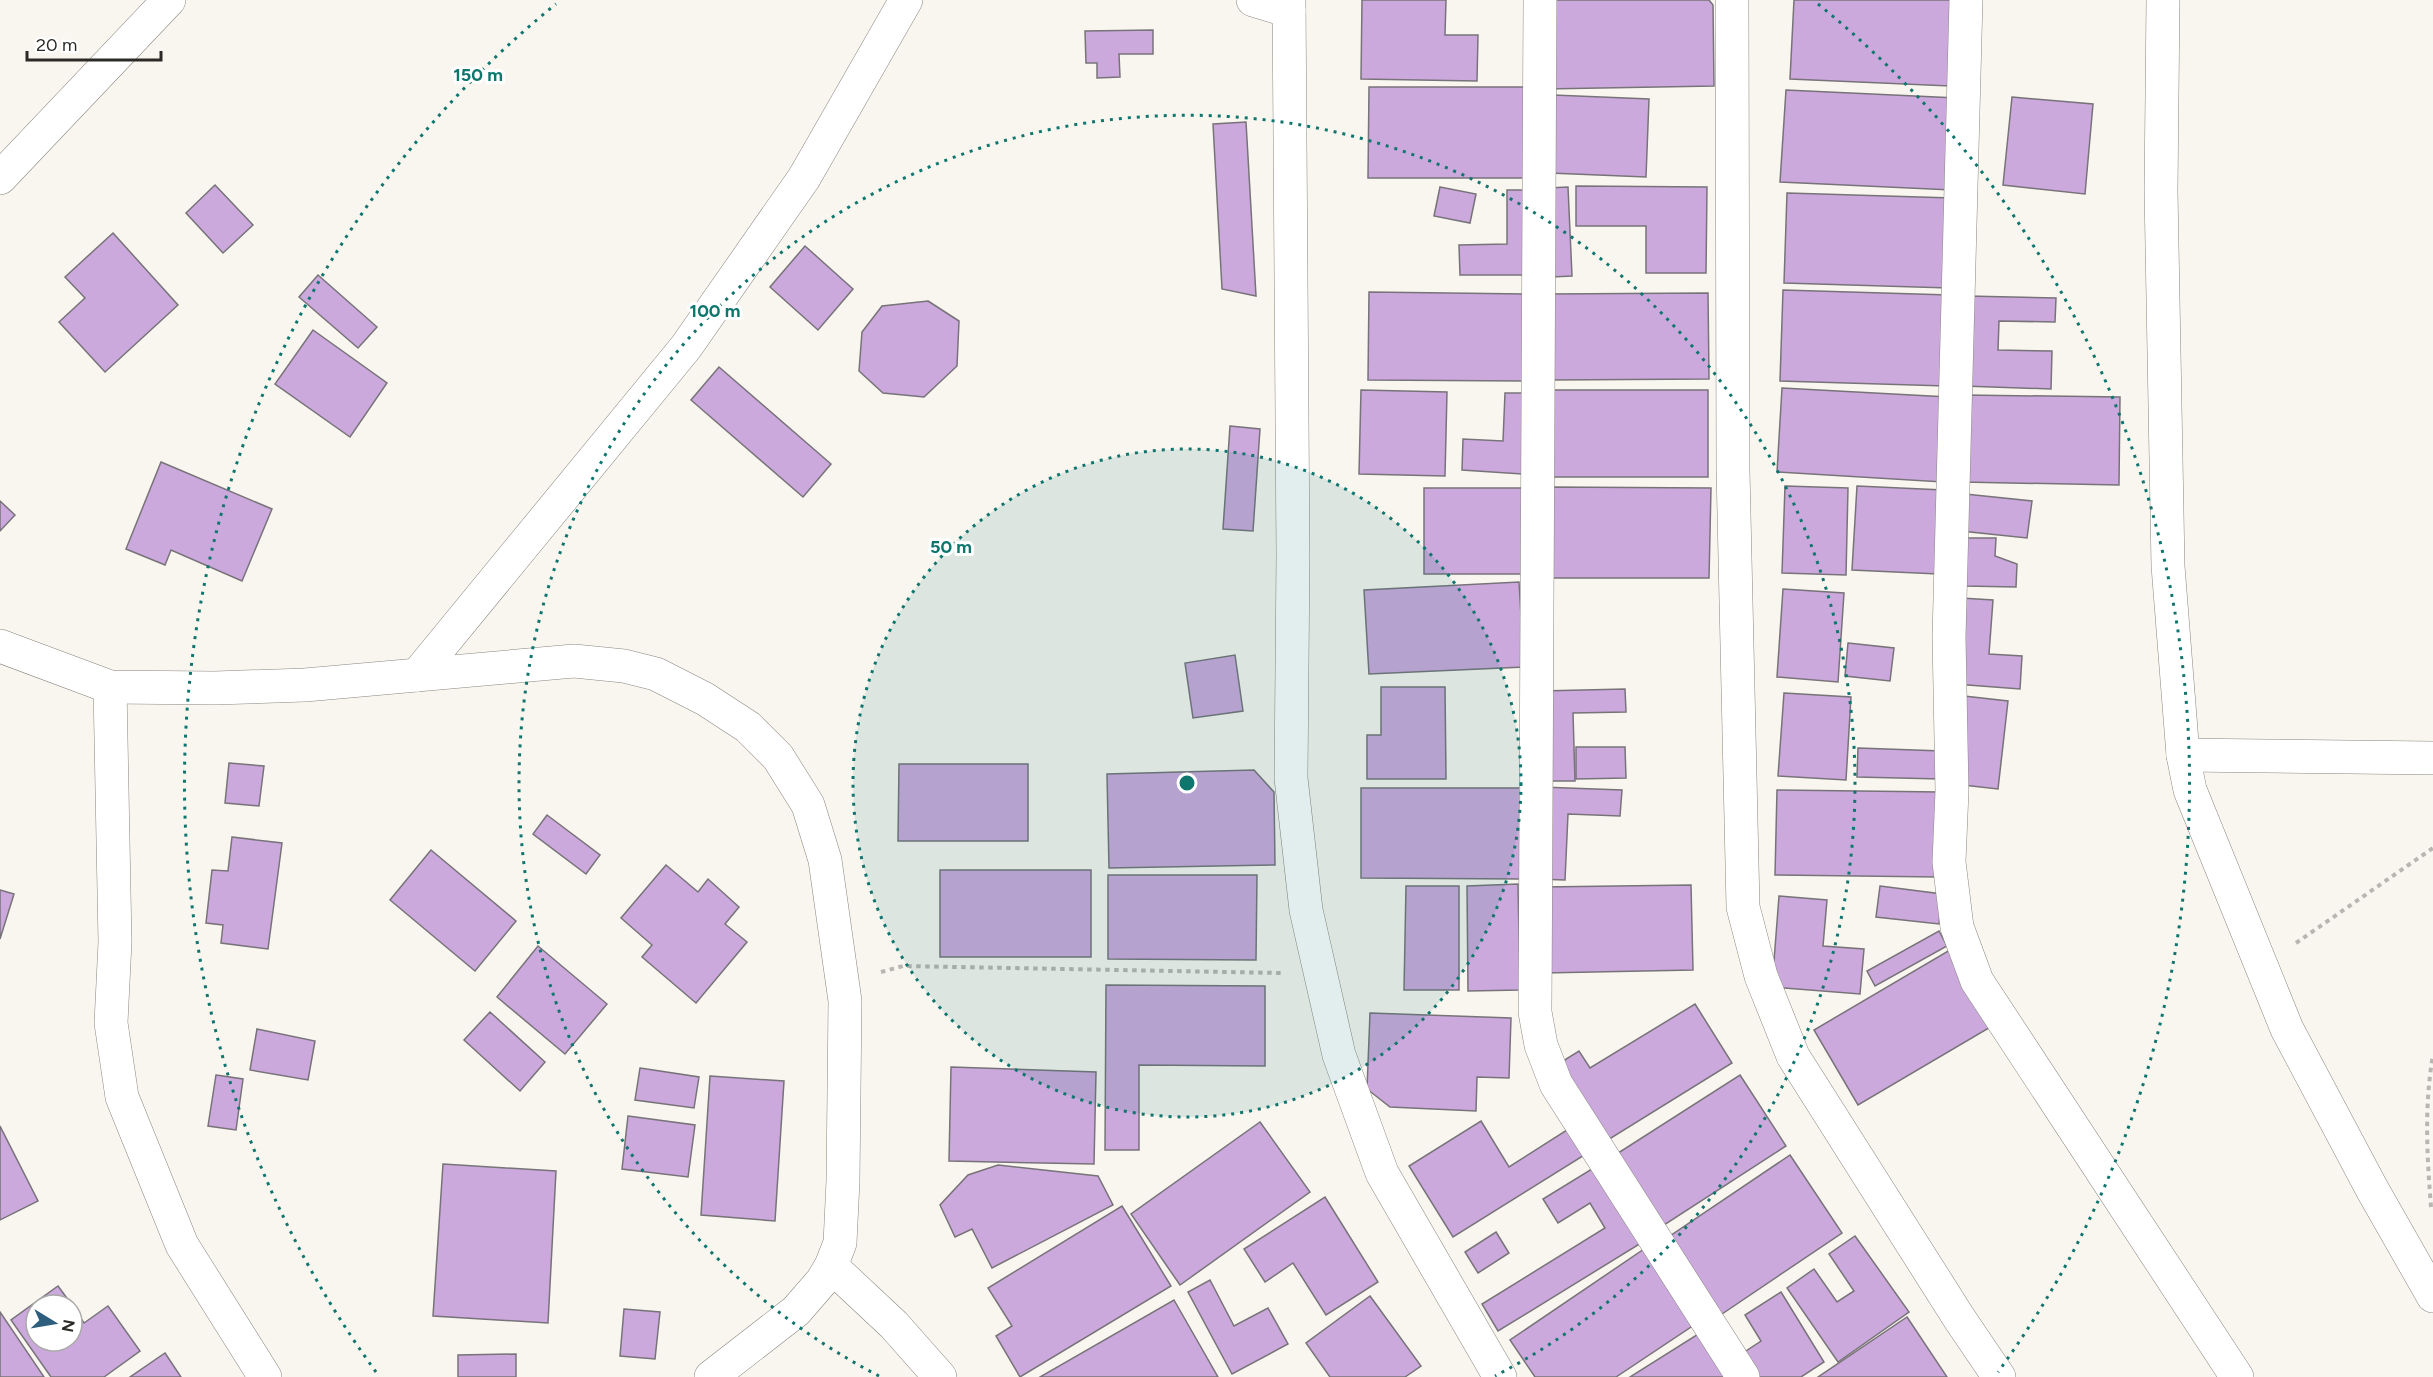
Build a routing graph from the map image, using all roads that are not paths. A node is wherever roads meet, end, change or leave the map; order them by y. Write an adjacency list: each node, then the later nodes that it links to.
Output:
1 (169, 0): 9 (street)
2 (906, 0): 11 (street)
3 (1253, 0): 8 (street)
4 (1540, 0): 21 (street)
5 (1732, 0): 22 (street)
6 (1966, 0): 23 (street)
7 (2163, 0): 13 (street)
8 (1289, 5): 20 (street)
9 (0, 178)
10 (0, 646): 12 (street)
11 (417, 675): 12 (street); 15 (street)
12 (110, 687): 17 (street)
13 (2183, 755): 14 (street); 16 (street)
14 (2433, 758)
15 (831, 1266): 18 (street); 19 (street)
16 (2433, 1296)
17 (265, 1377)
18 (711, 1377)
19 (940, 1377)
20 (1500, 1377)
21 (1743, 1377)
22 (1999, 1377)
23 (2237, 1377)

